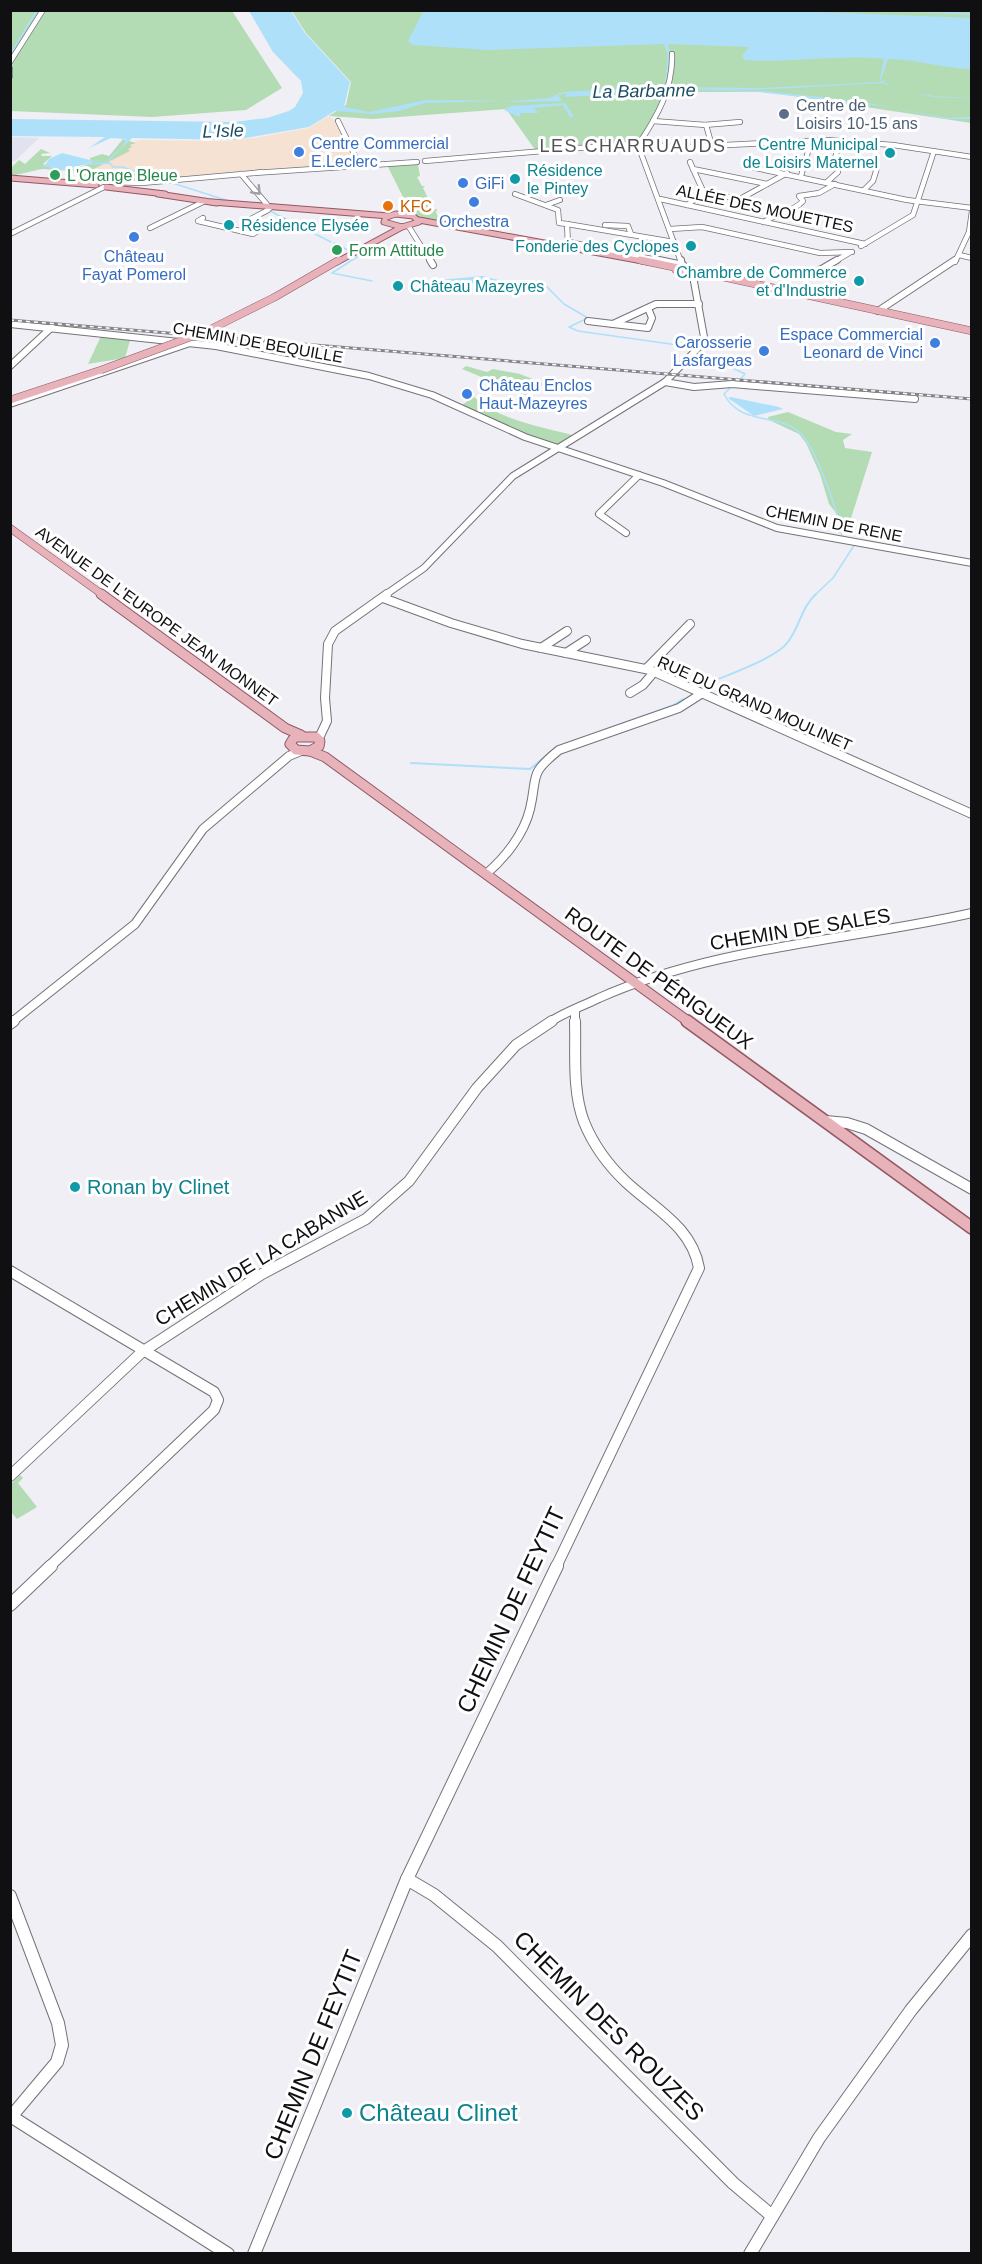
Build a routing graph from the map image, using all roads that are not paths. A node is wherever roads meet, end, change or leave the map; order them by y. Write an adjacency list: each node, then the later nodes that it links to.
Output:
1 (43, 10): 3 (street)
2 (672, 54): 7 (street)
3 (10, 62)
4 (10, 69): 5 (street)
5 (10, 76)
6 (338, 121): 18 (street)
7 (652, 121): 9 (street); 12 (street)
8 (740, 122): 9 (street)
9 (704, 124): 13 (street)
10 (811, 141): 11 (street); 13 (street); 24 (street)
11 (840, 141): 14 (street); 17 (street)
12 (638, 145): 13 (street); 18 (street); 34 (street)
13 (712, 146)
14 (937, 151): 15 (street); 37 (street)
15 (972, 157)
16 (690, 162): 20 (street)
17 (837, 163): 27 (street); 31 (street)
18 (360, 166): 22 (street)
19 (746, 166): 21 (street)
20 (693, 169): 23 (street); 32 (street)
21 (788, 173): 24 (street); 28 (street)
22 (241, 174): 30 (street); 40 (street, one-way to 40)
23 (717, 174): 26 (street); 28 (street)
24 (801, 176): 27 (street)
25 (10, 178): 30 (main road)
26 (710, 178)
27 (826, 182): 29 (street)
28 (767, 184): 32 (street)
29 (835, 184): 31 (street); 45 (street)
30 (104, 185): 36 (main road); 52 (street)
31 (864, 189): 37 (street)
32 (704, 193): 39 (street)
33 (515, 194): 38 (street)
34 (660, 199): 39 (street, ALLÉE DES MOUETTES); 51 (street)
35 (560, 200): 38 (street)
36 (209, 201): 40 (main road); 50 (street)
37 (920, 201): 41 (street); 54 (street)
38 (546, 205): 47 (street)
39 (687, 205): 45 (street, ALLÉE DES MOUETTES)
40 (269, 209): 44 (main road); 48 (street)
41 (972, 210): 57 (street)
42 (203, 218): 48 (street)
43 (282, 220): 48 (street)
44 (387, 220): 46 (main road); 49 (main road); 55 (main road)
45 (764, 222): 54 (street, ALLÉE DES MOUETTES)
46 (415, 224): 49 (main road); 59 (street); 60 (main road)
47 (567, 224): 53 (street); 60 (street)
48 (264, 227)
49 (402, 227): 55 (main road)
50 (150, 228)
51 (670, 229): 53 (street); 56 (street)
52 (10, 234)
53 (674, 242): 60 (street)
54 (865, 244): 56 (street)
55 (364, 248): 75 (main road, bridge)
56 (852, 252): 61 (street)
57 (959, 255): 58 (street); 65 (street)
58 (972, 258)
59 (433, 265)
60 (680, 268): 62 (main road)
61 (818, 272)
62 (697, 275): 63 (street); 65 (main road)
63 (699, 304): 64 (street); 73 (street)
64 (648, 308): 68 (street); 68 (street)
65 (880, 310): 70 (main road)
66 (588, 321): 68 (street)
67 (10, 324): 69 (street, CHEMIN DE BEQUILLE)
68 (613, 324)
69 (52, 327): 71 (street, CHEMIN DE BEQUILLE); 72 (street)
70 (972, 331)
71 (188, 343): 75 (street); 76 (street, CHEMIN DE BEQUILLE)
72 (10, 366)
73 (665, 382): 74 (street); 76 (street)
74 (915, 399)
75 (10, 402)
76 (560, 448): 77 (street, CHEMIN DE RENE); 81 (street)
77 (639, 475): 79 (street); 80 (street, CHEMIN DE RENE)
78 (10, 528): 90 (main road, AVENUE DE L'EUROPE JEAN MONNET)
79 (626, 533)
80 (972, 563)
81 (383, 598): 85 (street, RUE DU GRAND MOULINET); 90 (street)
82 (690, 624): 87 (street)
83 (567, 631): 85 (street)
84 (586, 640): 86 (street)
85 (541, 648): 86 (street, RUE DU GRAND MOULINET)
86 (566, 653): 87 (street, RUE DU GRAND MOULINET)
87 (650, 670): 88 (street); 89 (street, RUE DU GRAND MOULINET)
88 (630, 693)
89 (701, 694): 91 (street, RUE DU GRAND MOULINET); 92 (street)
90 (306, 743): 92 (main road, ROUTE DE PÉRIGUEUX); 96 (street)
91 (972, 814)
92 (486, 874): 94 (main road, ROUTE DE PÉRIGUEUX)
93 (972, 913): 94 (street, CHEMIN DE SALES)
94 (635, 982): 95 (street, CHEMIN DE LA CABANNE); 97 (main road, ROUTE DE PÉRIGUEUX)
95 (575, 1011): 101 (street, CHEMIN DE LA CABANNE); 104 (street, CHEMIN DE FEYTIT)
96 (10, 1023)
97 (825, 1121): 98 (street); 99 (main road, ROUTE DE PÉRIGUEUX)
98 (972, 1189)
99 (972, 1228)
100 (10, 1271): 101 (street)
101 (142, 1352): 102 (street, CHEMIN DE LA CABANNE); 103 (street)
102 (10, 1476)
103 (10, 1605)
104 (407, 1879): 108 (street, CHEMIN DES ROUZES); 110 (street, CHEMIN DE FEYTIT)
105 (10, 1896): 107 (street)
106 (972, 1935): 108 (street)
107 (11, 2117): 109 (street)
108 (771, 2215): 111 (street)
109 (228, 2253)
110 (254, 2253)
111 (750, 2253)

